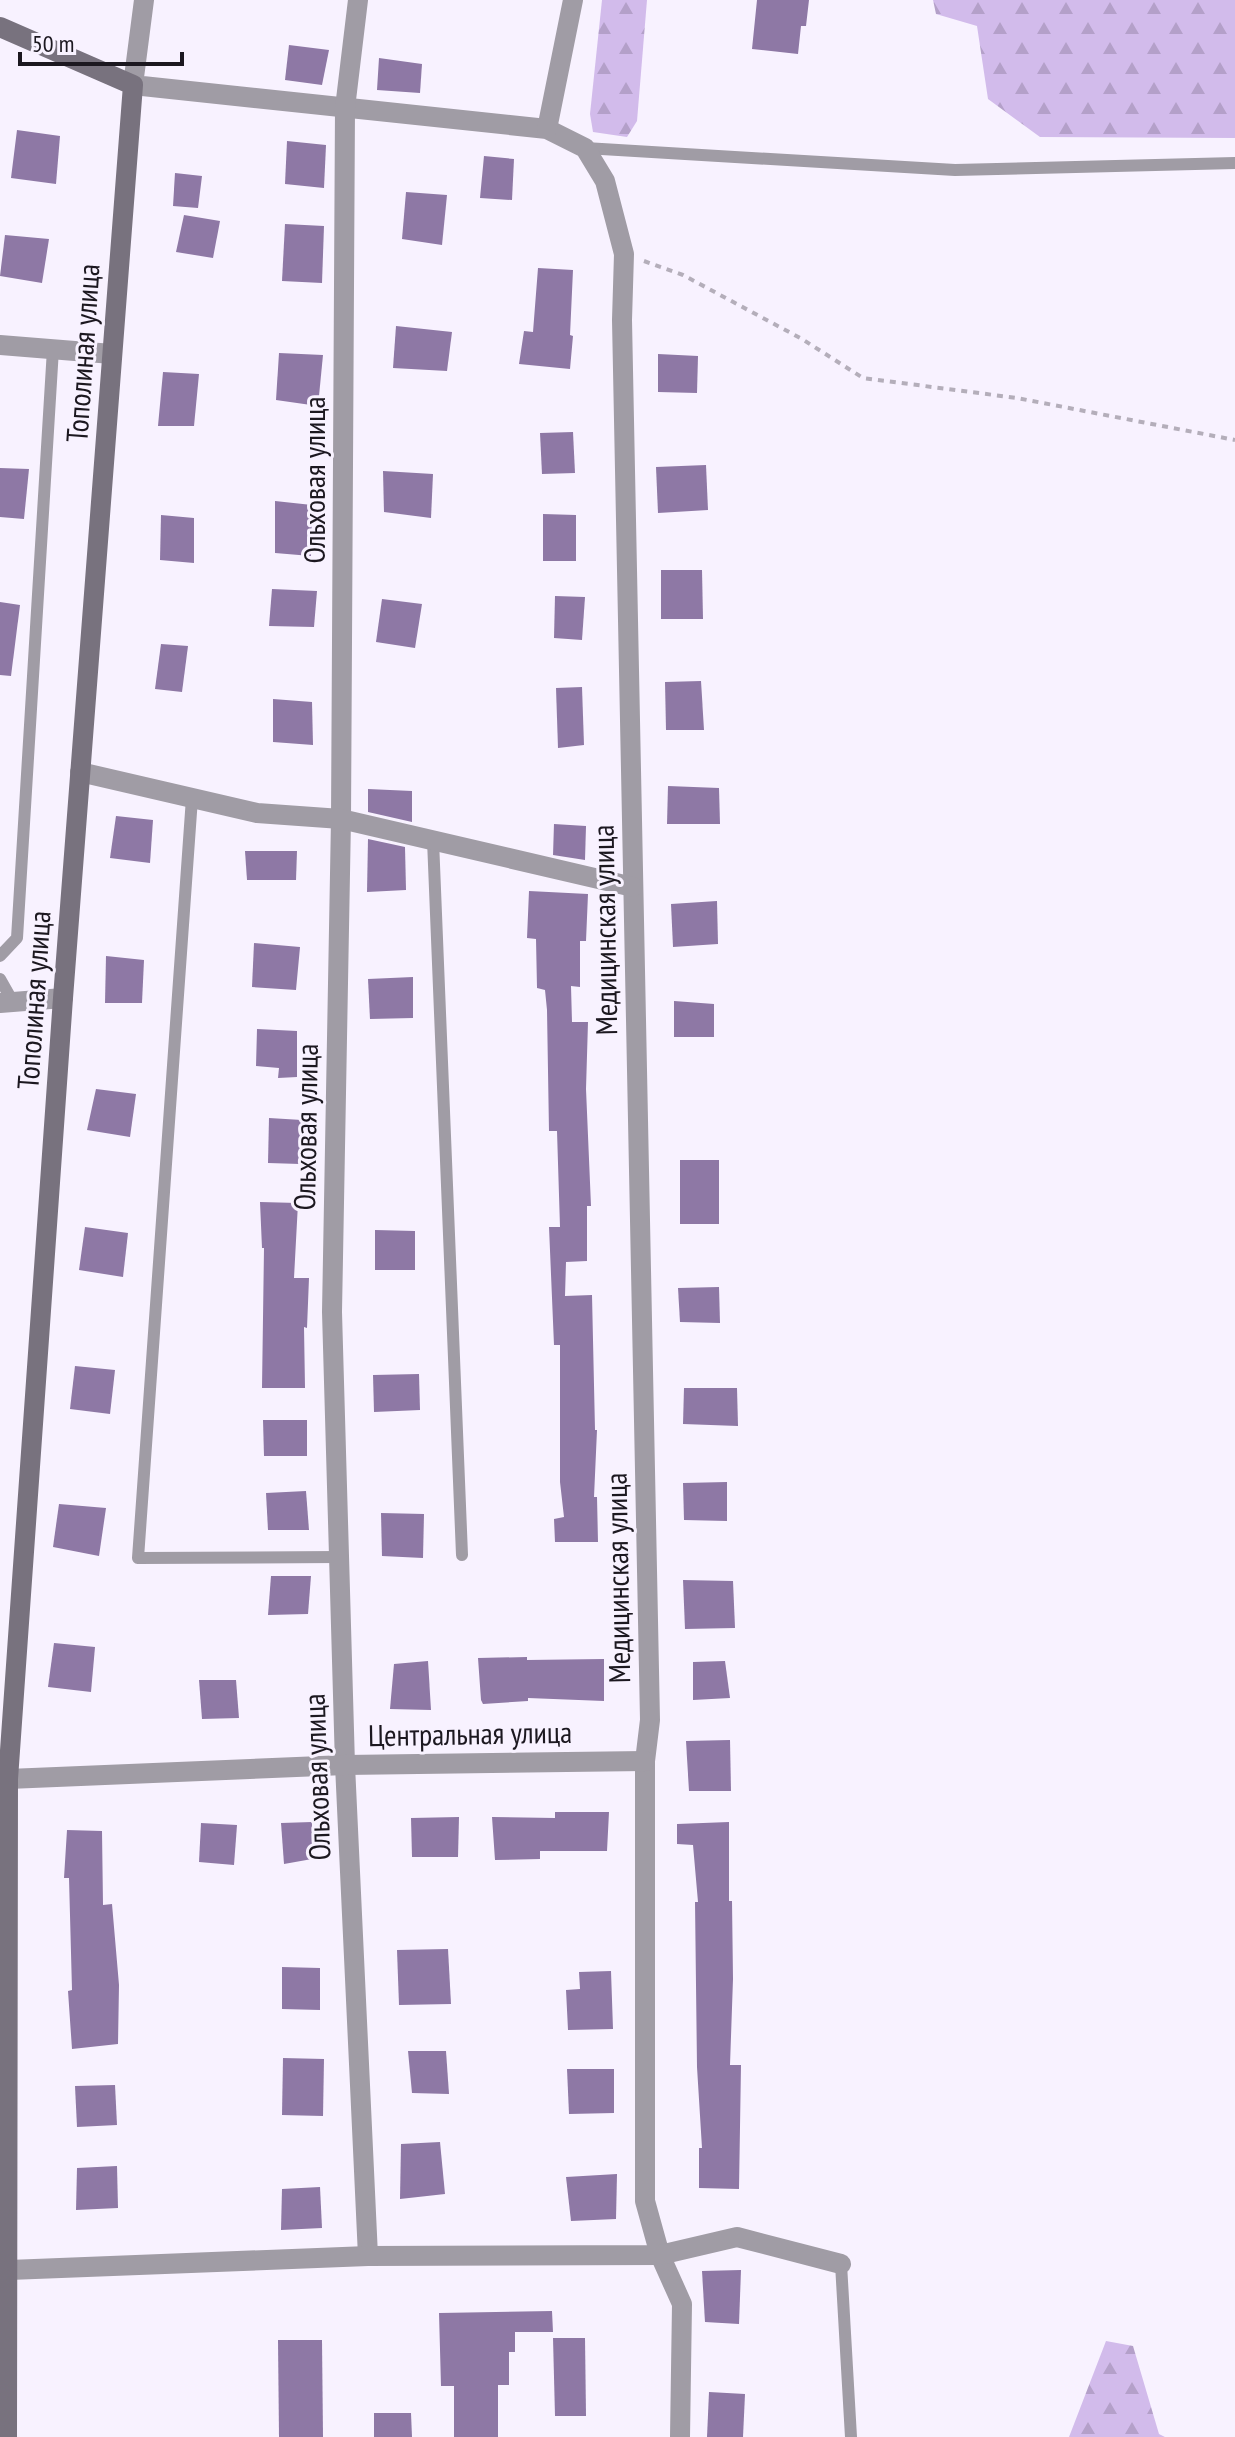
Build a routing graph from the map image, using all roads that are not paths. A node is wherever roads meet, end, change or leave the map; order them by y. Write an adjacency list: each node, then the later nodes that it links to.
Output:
1 (144, 0): 5 (street, Тополиная улица)
2 (358, 0): 6 (street, Ольховая улица)
3 (573, 0): 7 (street)
4 (0, 27): 5 (street)
5 (133, 85): 6 (street); 12 (street, Тополиная улица)
6 (345, 108): 7 (street); 15 (street, Ольховая улица)
7 (547, 129): 8 (street)
8 (585, 148): 9 (lane); 17 (street, Медицинская улица)
9 (1235, 163)
10 (0, 345): 11 (street)
11 (53, 349): 12 (street); 18 (lane)
12 (112, 354): 13 (street, Тополиная улица)
13 (80, 772): 14 (street); 20 (street, Тополиная улица)
14 (192, 798): 15 (street); 23 (lane)
15 (341, 819): 16 (street); 23 (street, Ольховая улица)
16 (433, 840): 17 (street); 22 (lane)
17 (633, 887): 24 (street, Медицинская улица)
18 (0, 956)
19 (0, 979): 21 (lane)
20 (63, 998): 21 (street); 26 (street, Тополиная улица)
21 (7, 1003)
22 (462, 1555)
23 (339, 1557): 25 (street, Ольховая улица)
24 (645, 1761): 25 (street, Центральная улица); 27 (street, Медицинская улица)
25 (345, 1765): 26 (street, Центральная улица); 28 (street, Ольховая улица)
26 (4, 1778): 30 (street, Тополиная улица)
27 (660, 2255): 28 (street); 29 (street); 33 (street)
28 (368, 2256): 30 (street)
29 (841, 2264): 34 (lane)
30 (9, 2270): 31 (street, Тополиная улица)
31 (4, 2332): 32 (street, Тополиная улица)
32 (7, 2437)
33 (680, 2437)
34 (851, 2437)

